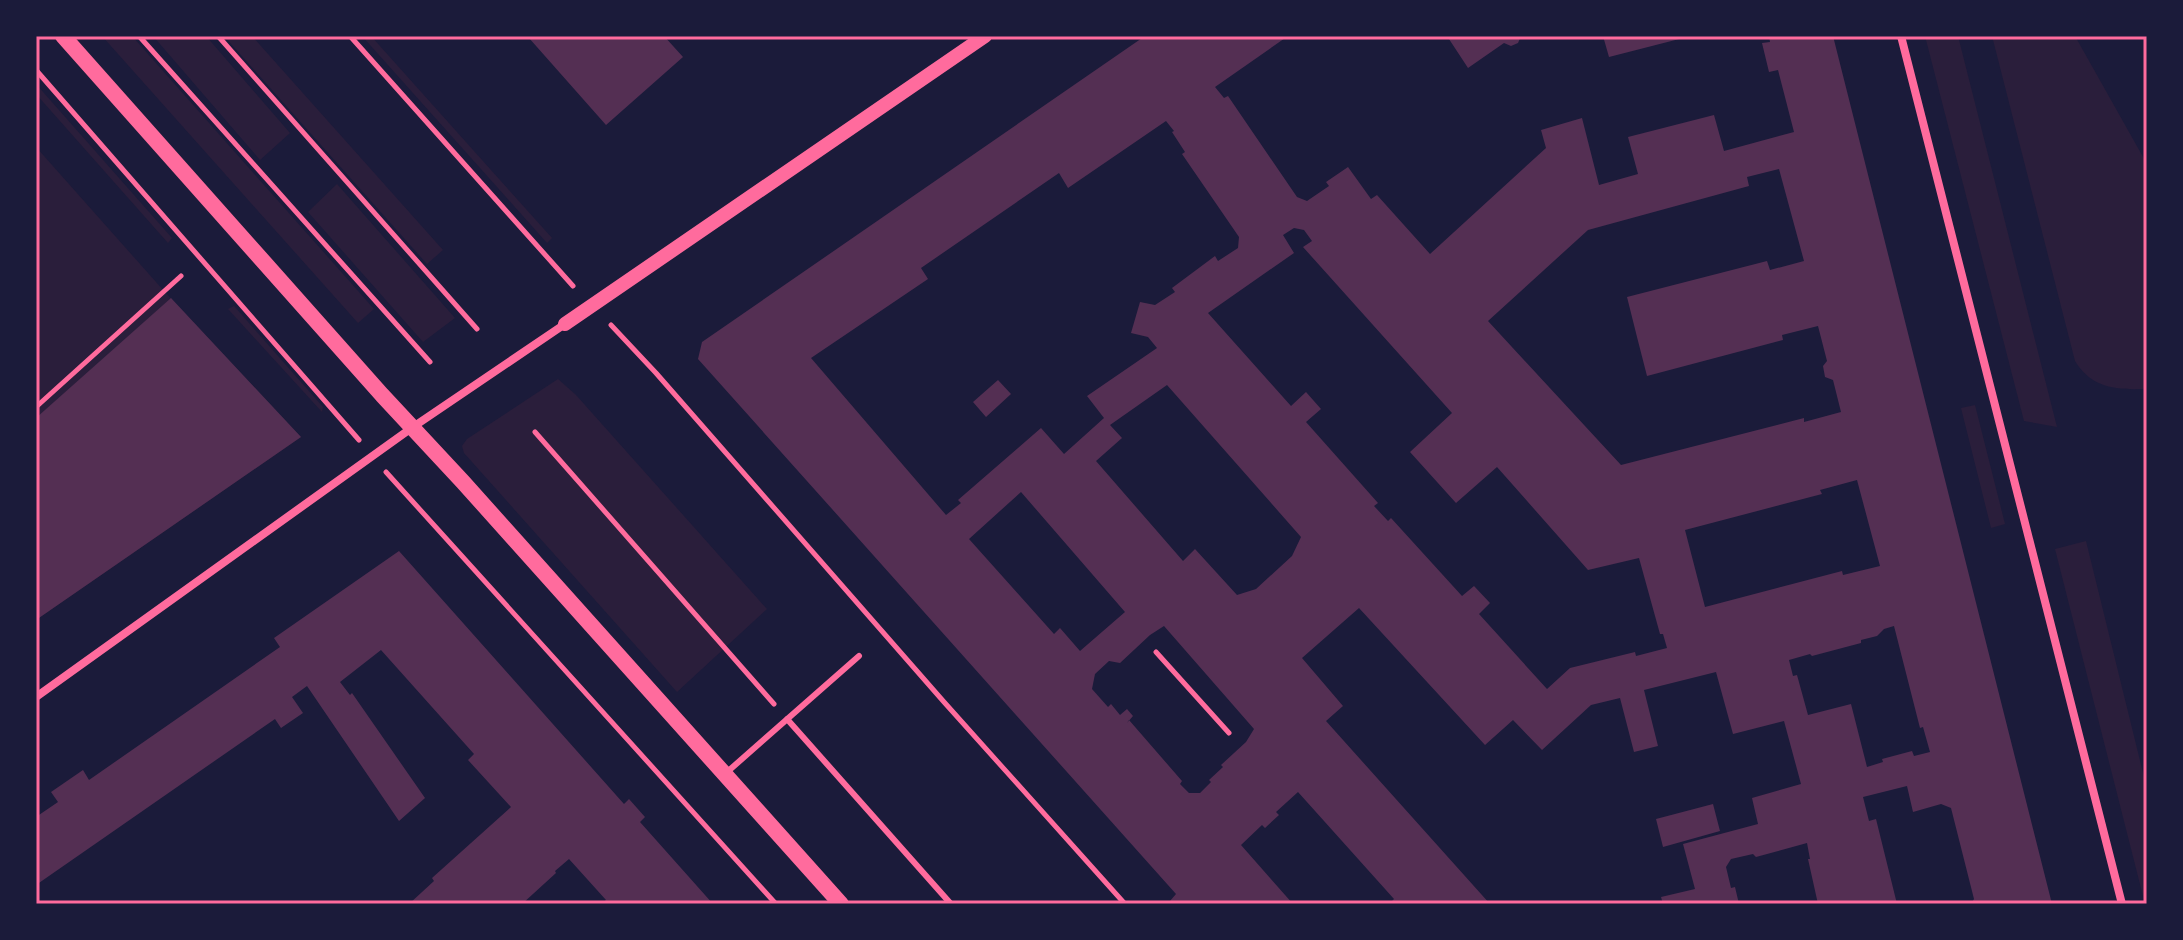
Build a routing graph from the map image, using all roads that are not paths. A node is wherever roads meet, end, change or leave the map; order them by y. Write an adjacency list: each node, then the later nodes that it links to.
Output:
1 (63, 36): 5 (main road)
2 (985, 36): 4 (street)
3 (1901, 36): 12 (street)
4 (565, 324): 5 (street)
5 (413, 427): 7 (street); 9 (main road)
6 (859, 656): 8 (lane)
7 (36, 697)
8 (787, 719): 9 (lane); 11 (lane)
9 (724, 774): 10 (main road)
10 (841, 904)
11 (951, 904)
12 (2122, 904)

